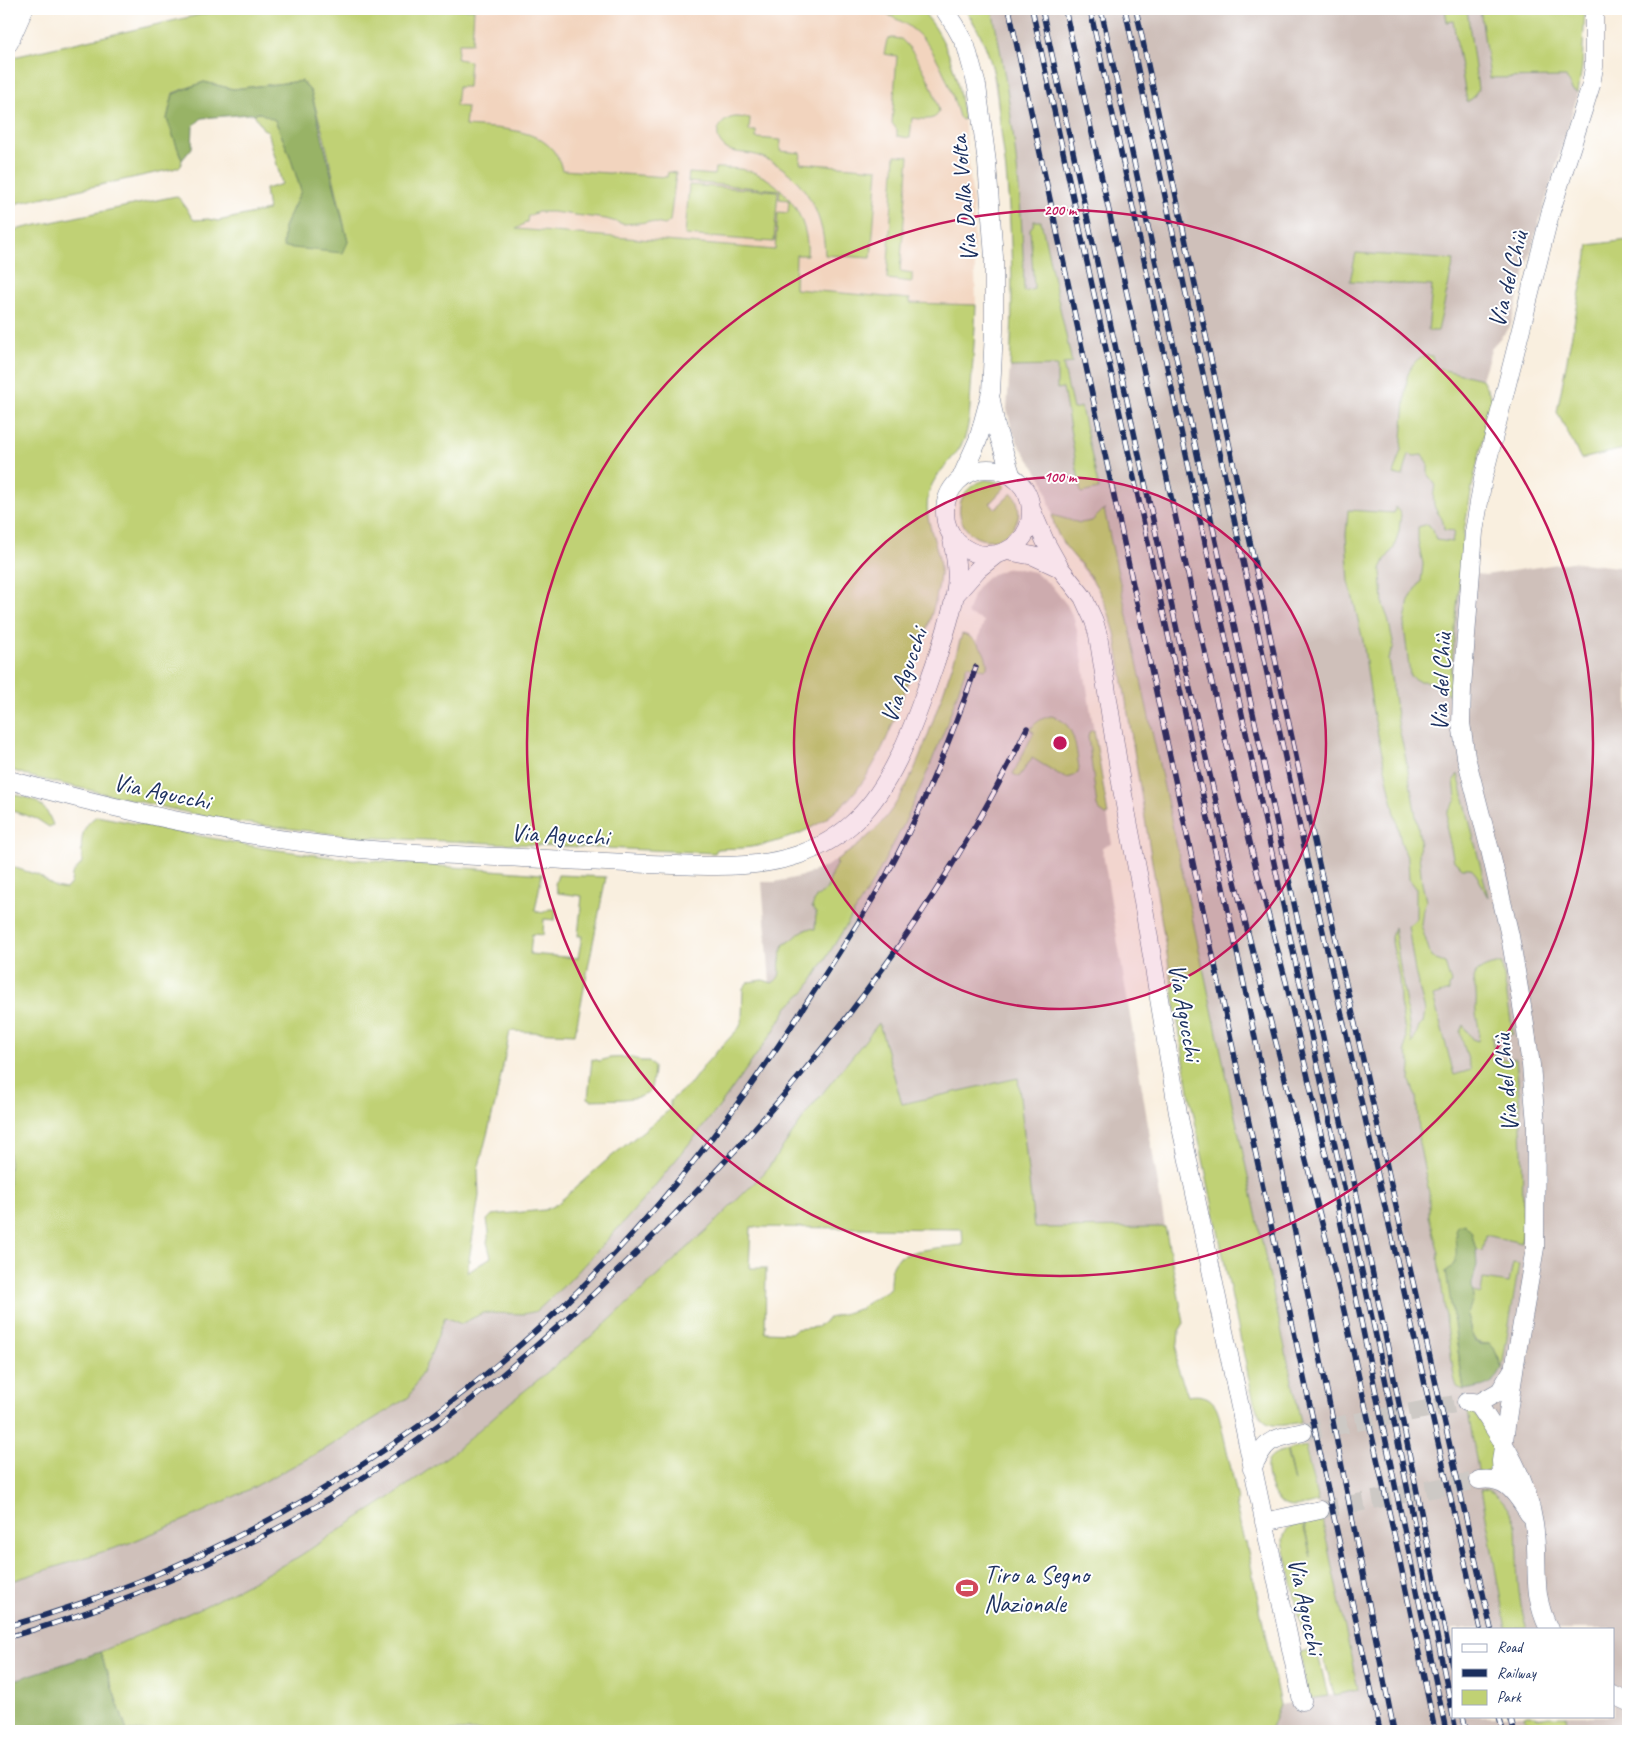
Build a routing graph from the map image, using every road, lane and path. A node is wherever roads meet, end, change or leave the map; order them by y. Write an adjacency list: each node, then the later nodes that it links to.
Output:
1 (24, 9): 4 (street)
2 (944, 9): 5 (street, Via Dalla Volta)
3 (1594, 9): 14 (street, Via del Chiù)
4 (9, 43)
5 (990, 392): 6 (street, Via Dalla Volta); 7 (street, Via Dalla Volta)
6 (1011, 474): 7 (street); 8 (street)
7 (961, 478): 9 (street)
8 (1032, 511): 10 (street); 11 (street, Via Agucchi)
9 (951, 534): 10 (street); 12 (street, Via Agucchi)
10 (1002, 553): 11 (street, Via Agucchi); 12 (street, Via Agucchi)
11 (1060, 568): 15 (street, Via Agucchi)
12 (955, 595): 13 (street, Via Agucchi)
13 (9, 780)
14 (1515, 1364): 18 (street, Via del Chiù); 18 (street, Via del Chiù)
15 (1241, 1413): 17 (street, Via Agucchi); 19 (street, Via Agucchi)
16 (1303, 1432): 17 (street)
17 (1275, 1438): 19 (street)
18 (1504, 1445): 21 (street); 23 (street)
19 (1252, 1469): 24 (street, Via Agucchi)
20 (1479, 1480): 21 (street)
21 (1505, 1483): 23 (street)
22 (1320, 1510): 24 (street)
23 (1533, 1521): 25 (street)
24 (1264, 1522): 27 (street, Via Agucchi)
25 (1549, 1628)
26 (1614, 1695): 28 (street)
27 (1302, 1701)
28 (1628, 1702)

